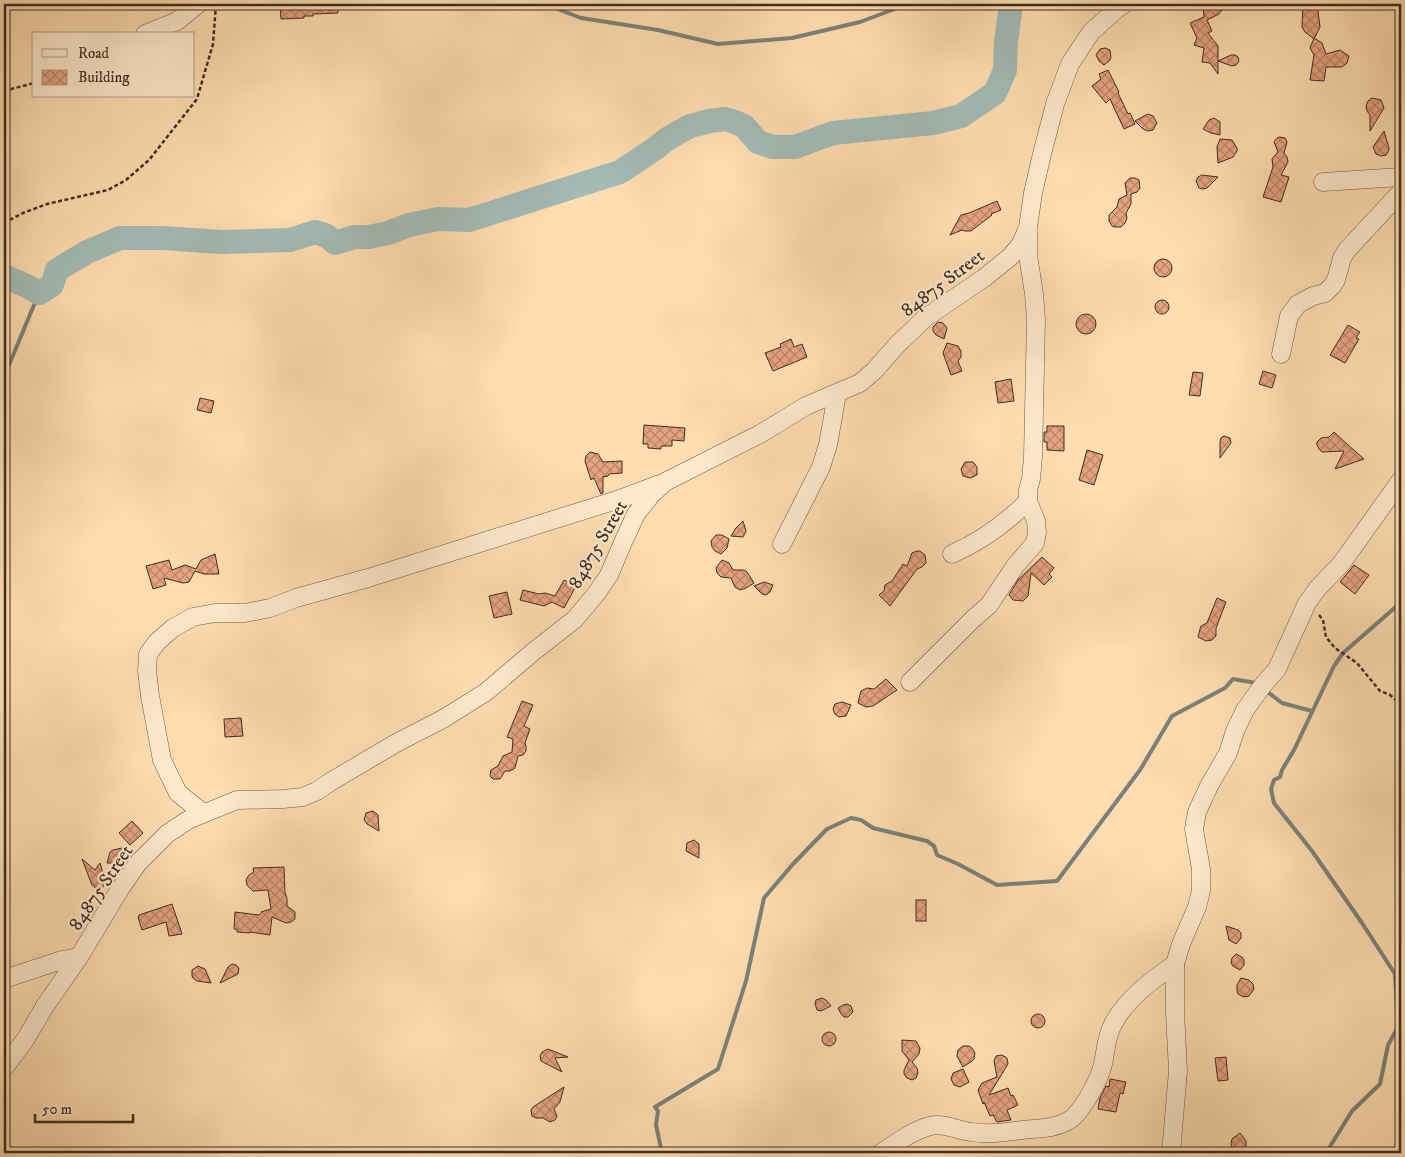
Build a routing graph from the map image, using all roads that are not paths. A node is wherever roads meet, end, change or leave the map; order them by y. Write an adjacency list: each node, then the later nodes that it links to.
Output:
1 (198, 4): 3 (street)
2 (1124, 4): 7 (street, 84875 Street)
3 (151, 32)
4 (1401, 177): 5 (street)
5 (1323, 182)
6 (1401, 192): 8 (street)
7 (1028, 227): 9 (street, 84875 Street); 12 (street)
8 (1281, 354)
9 (837, 394): 11 (street, 84875 Street); 13 (street)
10 (1401, 480): 18 (street)
11 (665, 482): 16 (street, 84875 Street); 16 (street)
12 (1028, 501): 14 (street); 15 (street)
13 (782, 544)
14 (952, 554)
15 (910, 682)
16 (203, 813): 17 (street, 84875 Street)
17 (78, 957): 19 (street); 20 (street, 84875 Street)
18 (1175, 964): 21 (street); 22 (street)
19 (4, 979)
20 (4, 1068)
21 (881, 1153)
22 (1171, 1153)

